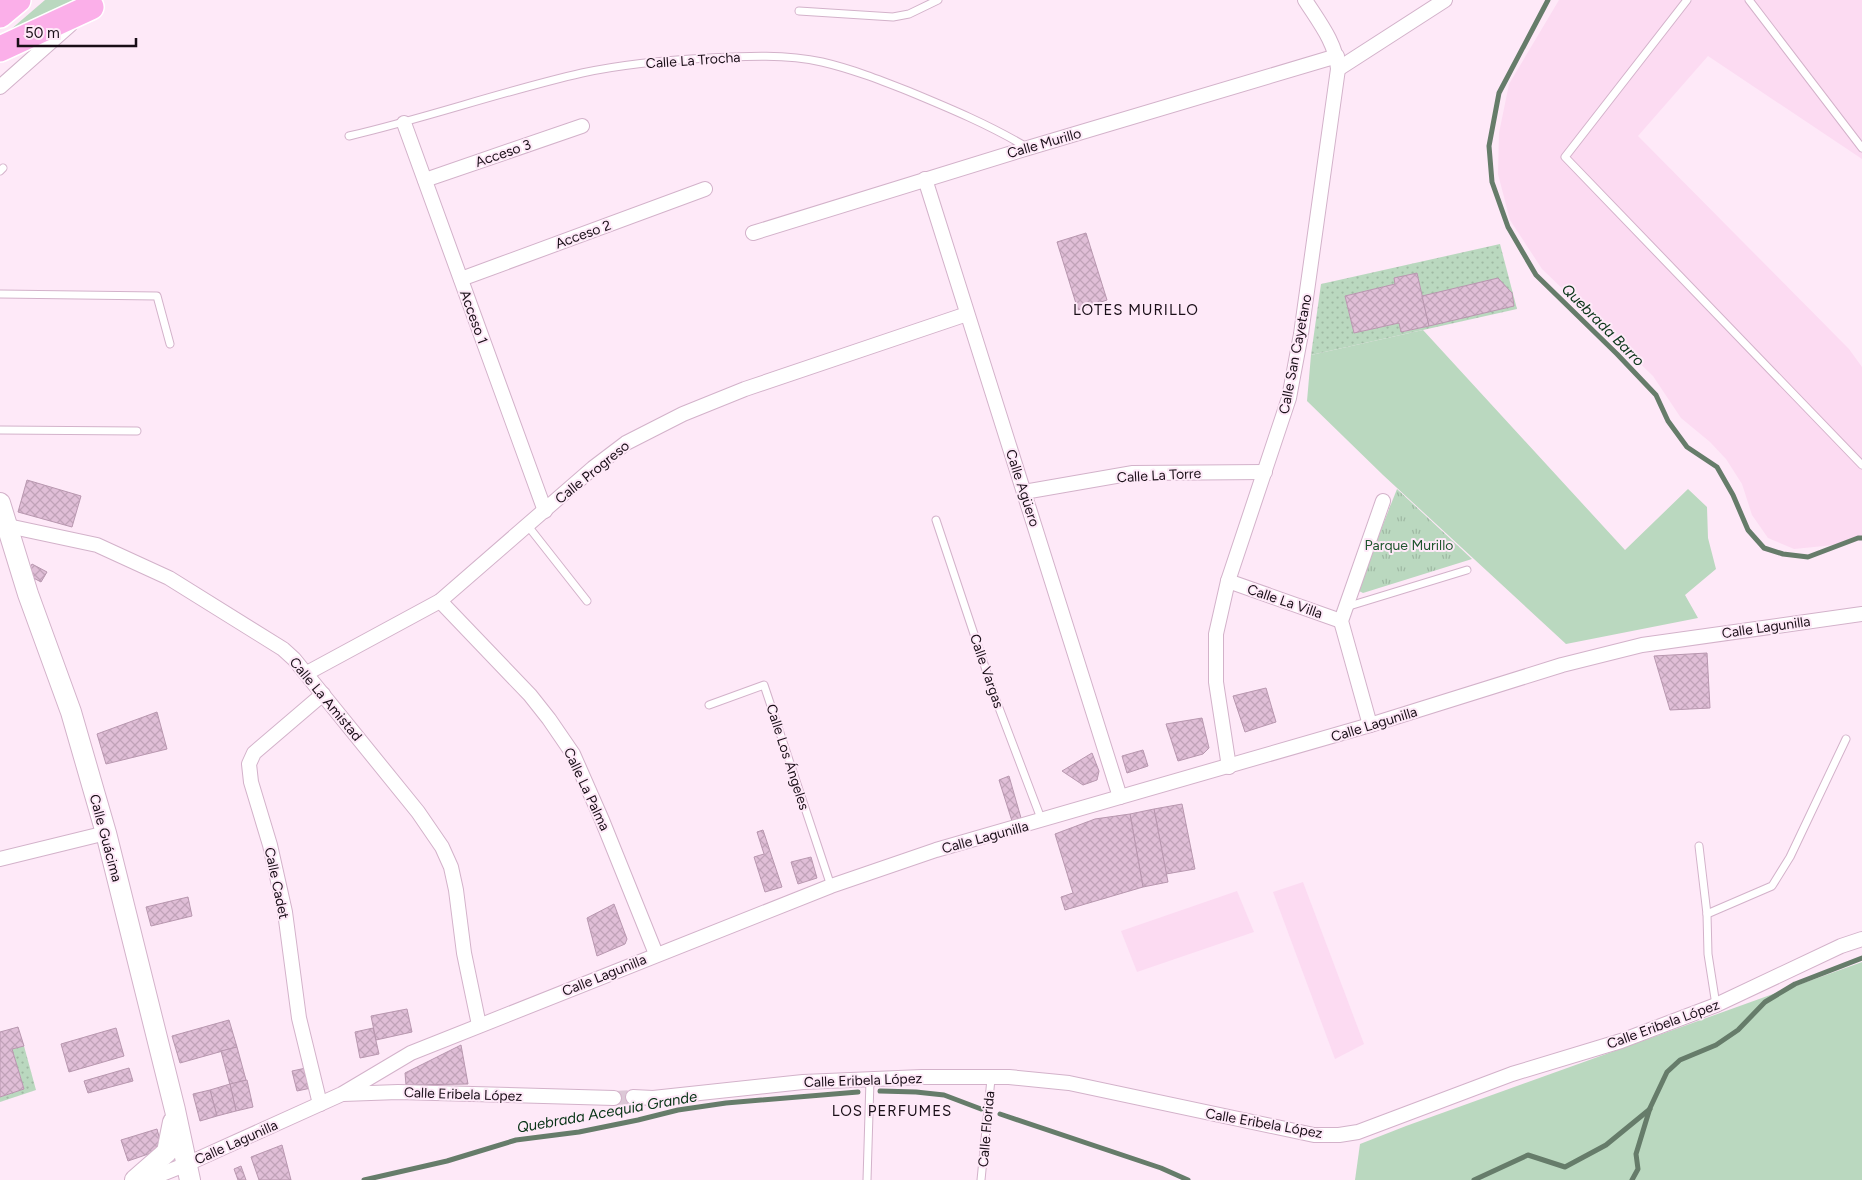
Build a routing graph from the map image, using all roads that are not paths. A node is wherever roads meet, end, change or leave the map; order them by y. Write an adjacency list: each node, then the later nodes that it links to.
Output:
1 (18, 0): 9 (highway)
2 (938, 0): 8 (lane)
3 (1305, 0): 11 (street)
4 (1687, 0): 28 (lane)
5 (1749, 0): 17 (lane)
6 (1438, 2): 11 (street, Calle Murillo)
7 (94, 4): 10 (highway); 12 (street)
8 (798, 11)
9 (0, 15)
10 (0, 49)
11 (1337, 62): 16 (street, Calle Murillo); 29 (street, Calle San Cayetano)
12 (0, 87)
13 (404, 123): 15 (lane, Calle La Trocha); 16 (lane, Calle La Trocha); 19 (street, Acceso 1)
14 (582, 126): 19 (street, Acceso 3)
15 (349, 136)
16 (1028, 148): 18 (street, Calle Murillo)
17 (1862, 148)
18 (926, 179): 21 (street, Calle Murillo); 24 (street, Calle Agüero)
19 (425, 180): 22 (street, Acceso 1)
20 (706, 189): 22 (street, Acceso 2)
21 (753, 233)
22 (461, 279): 33 (street, Acceso 1)
23 (0, 294): 25 (lane)
24 (967, 314): 30 (street, Calle Agüero); 33 (street, Calle Progreso)
25 (170, 344)
26 (0, 430): 27 (lane)
27 (137, 431)
28 (1862, 465)
29 (1265, 472): 30 (street, Calle La Torre); 39 (street, Calle San Cayetano)
30 (1024, 492): 51 (street, Calle Agüero)
31 (1383, 502): 42 (street, Calle La Villa)
32 (0, 503): 35 (main road, Calle Guácima)
33 (545, 510): 36 (street, Calle Progreso)
34 (936, 520): 52 (lane, Calle Vargas)
35 (8, 526): 37 (main road, Calle Guácima); 45 (street, Calle La Amistad)
36 (528, 526): 40 (street, Calle Progreso); 41 (lane)
37 (7, 552): 53 (main road, Calle Guácima)
38 (1467, 570): 42 (lane)
39 (1228, 581): 44 (street, Calle La Villa); 50 (street, Calle San Cayetano)
40 (440, 601): 45 (street, Calle Progreso); 59 (street, Calle La Palma)
41 (587, 601)
42 (1346, 606): 44 (street, Calle La Villa)
43 (1862, 614): 48 (street, Calle Lagunilla)
44 (1341, 620): 48 (street, Calle La Villa)
45 (307, 672): 46 (street, Calle La Amistad)
46 (323, 694): 61 (street, Calle La Amistad); 67 (street, Calle Cadet)
47 (709, 705): 56 (lane, Calle Los Ángeles)
48 (1370, 725): 50 (street, Calle Lagunilla)
49 (1846, 739): 57 (lane)
50 (1230, 767): 51 (street, Calle Lagunilla)
51 (1120, 797): 52 (street, Calle Lagunilla)
52 (1042, 821): 56 (street, Calle Lagunilla)
53 (106, 833): 55 (street); 68 (main road, Calle Guácima)
54 (1699, 846): 57 (lane)
55 (0, 859)
56 (831, 886): 59 (street, Calle Lagunilla)
57 (1706, 914): 60 (lane)
58 (1862, 939): 60 (street, Calle Eribela López)
59 (656, 954): 61 (street, Calle Lagunilla)
60 (1716, 1005): 62 (street, Calle Eribela López)
61 (479, 1024): 64 (street, Calle Lagunilla)
62 (991, 1079): 63 (street, Calle Eribela López); 73 (lane, Calle Florida)
63 (870, 1080): 65 (street, Calle Eribela López); 72 (lane)
64 (342, 1094): 66 (street, Calle Eribela López); 67 (street, Calle Lagunilla)
65 (633, 1097)
66 (614, 1098)
67 (320, 1104): 69 (street, Calle Lagunilla)
68 (175, 1110): 69 (main road, Calle Guácima); 70 (main road)
69 (188, 1172): 71 (street, Calle Lagunilla)
70 (135, 1180)
71 (147, 1180)
72 (867, 1180)
73 (981, 1180)

